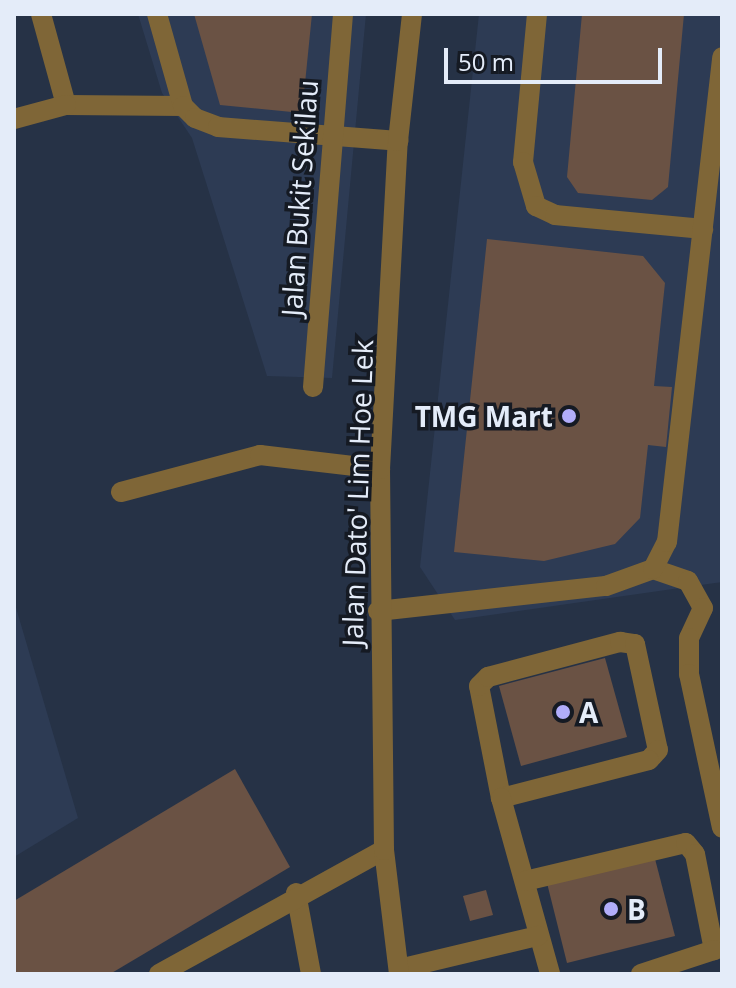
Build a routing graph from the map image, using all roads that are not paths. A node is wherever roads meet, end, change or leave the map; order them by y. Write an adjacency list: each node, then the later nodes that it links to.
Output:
1 (41, 14): 7 (street)
2 (157, 14): 8 (street)
3 (343, 14): 10 (street, Jalan Bukit Sekilau)
4 (412, 14): 11 (street, Jalan Dato' Lim Hoe Lek)
5 (537, 14): 14 (street)
6 (722, 57): 12 (street)
7 (66, 105): 8 (street); 9 (street)
8 (183, 106): 10 (street)
9 (14, 119)
10 (331, 135): 11 (street); 15 (street, Jalan Bukit Sekilau)
11 (398, 141): 16 (street, Jalan Dato' Lim Hoe Lek)
12 (716, 170): 13 (street)
13 (715, 194): 14 (street)
14 (703, 229): 18 (street)
15 (313, 387)
16 (380, 469): 17 (street); 20 (street, Jalan Dato' Lim Hoe Lek)
17 (121, 492)
18 (653, 569): 19 (street); 20 (street)
19 (712, 607): 22 (street)
20 (378, 611): 23 (street, Jalan Dato' Lim Hoe Lek)
21 (501, 798): 21 (street); 24 (street)
22 (722, 828)
23 (384, 850): 25 (street); 27 (street, Jalan Dato' Lim Hoe Lek)
24 (525, 881): 26 (street); 31 (street)
25 (296, 893): 28 (street); 29 (street)
26 (538, 936): 27 (street); 30 (street)
27 (399, 972)
28 (159, 974)
29 (311, 974)
30 (550, 974)
31 (641, 974)

